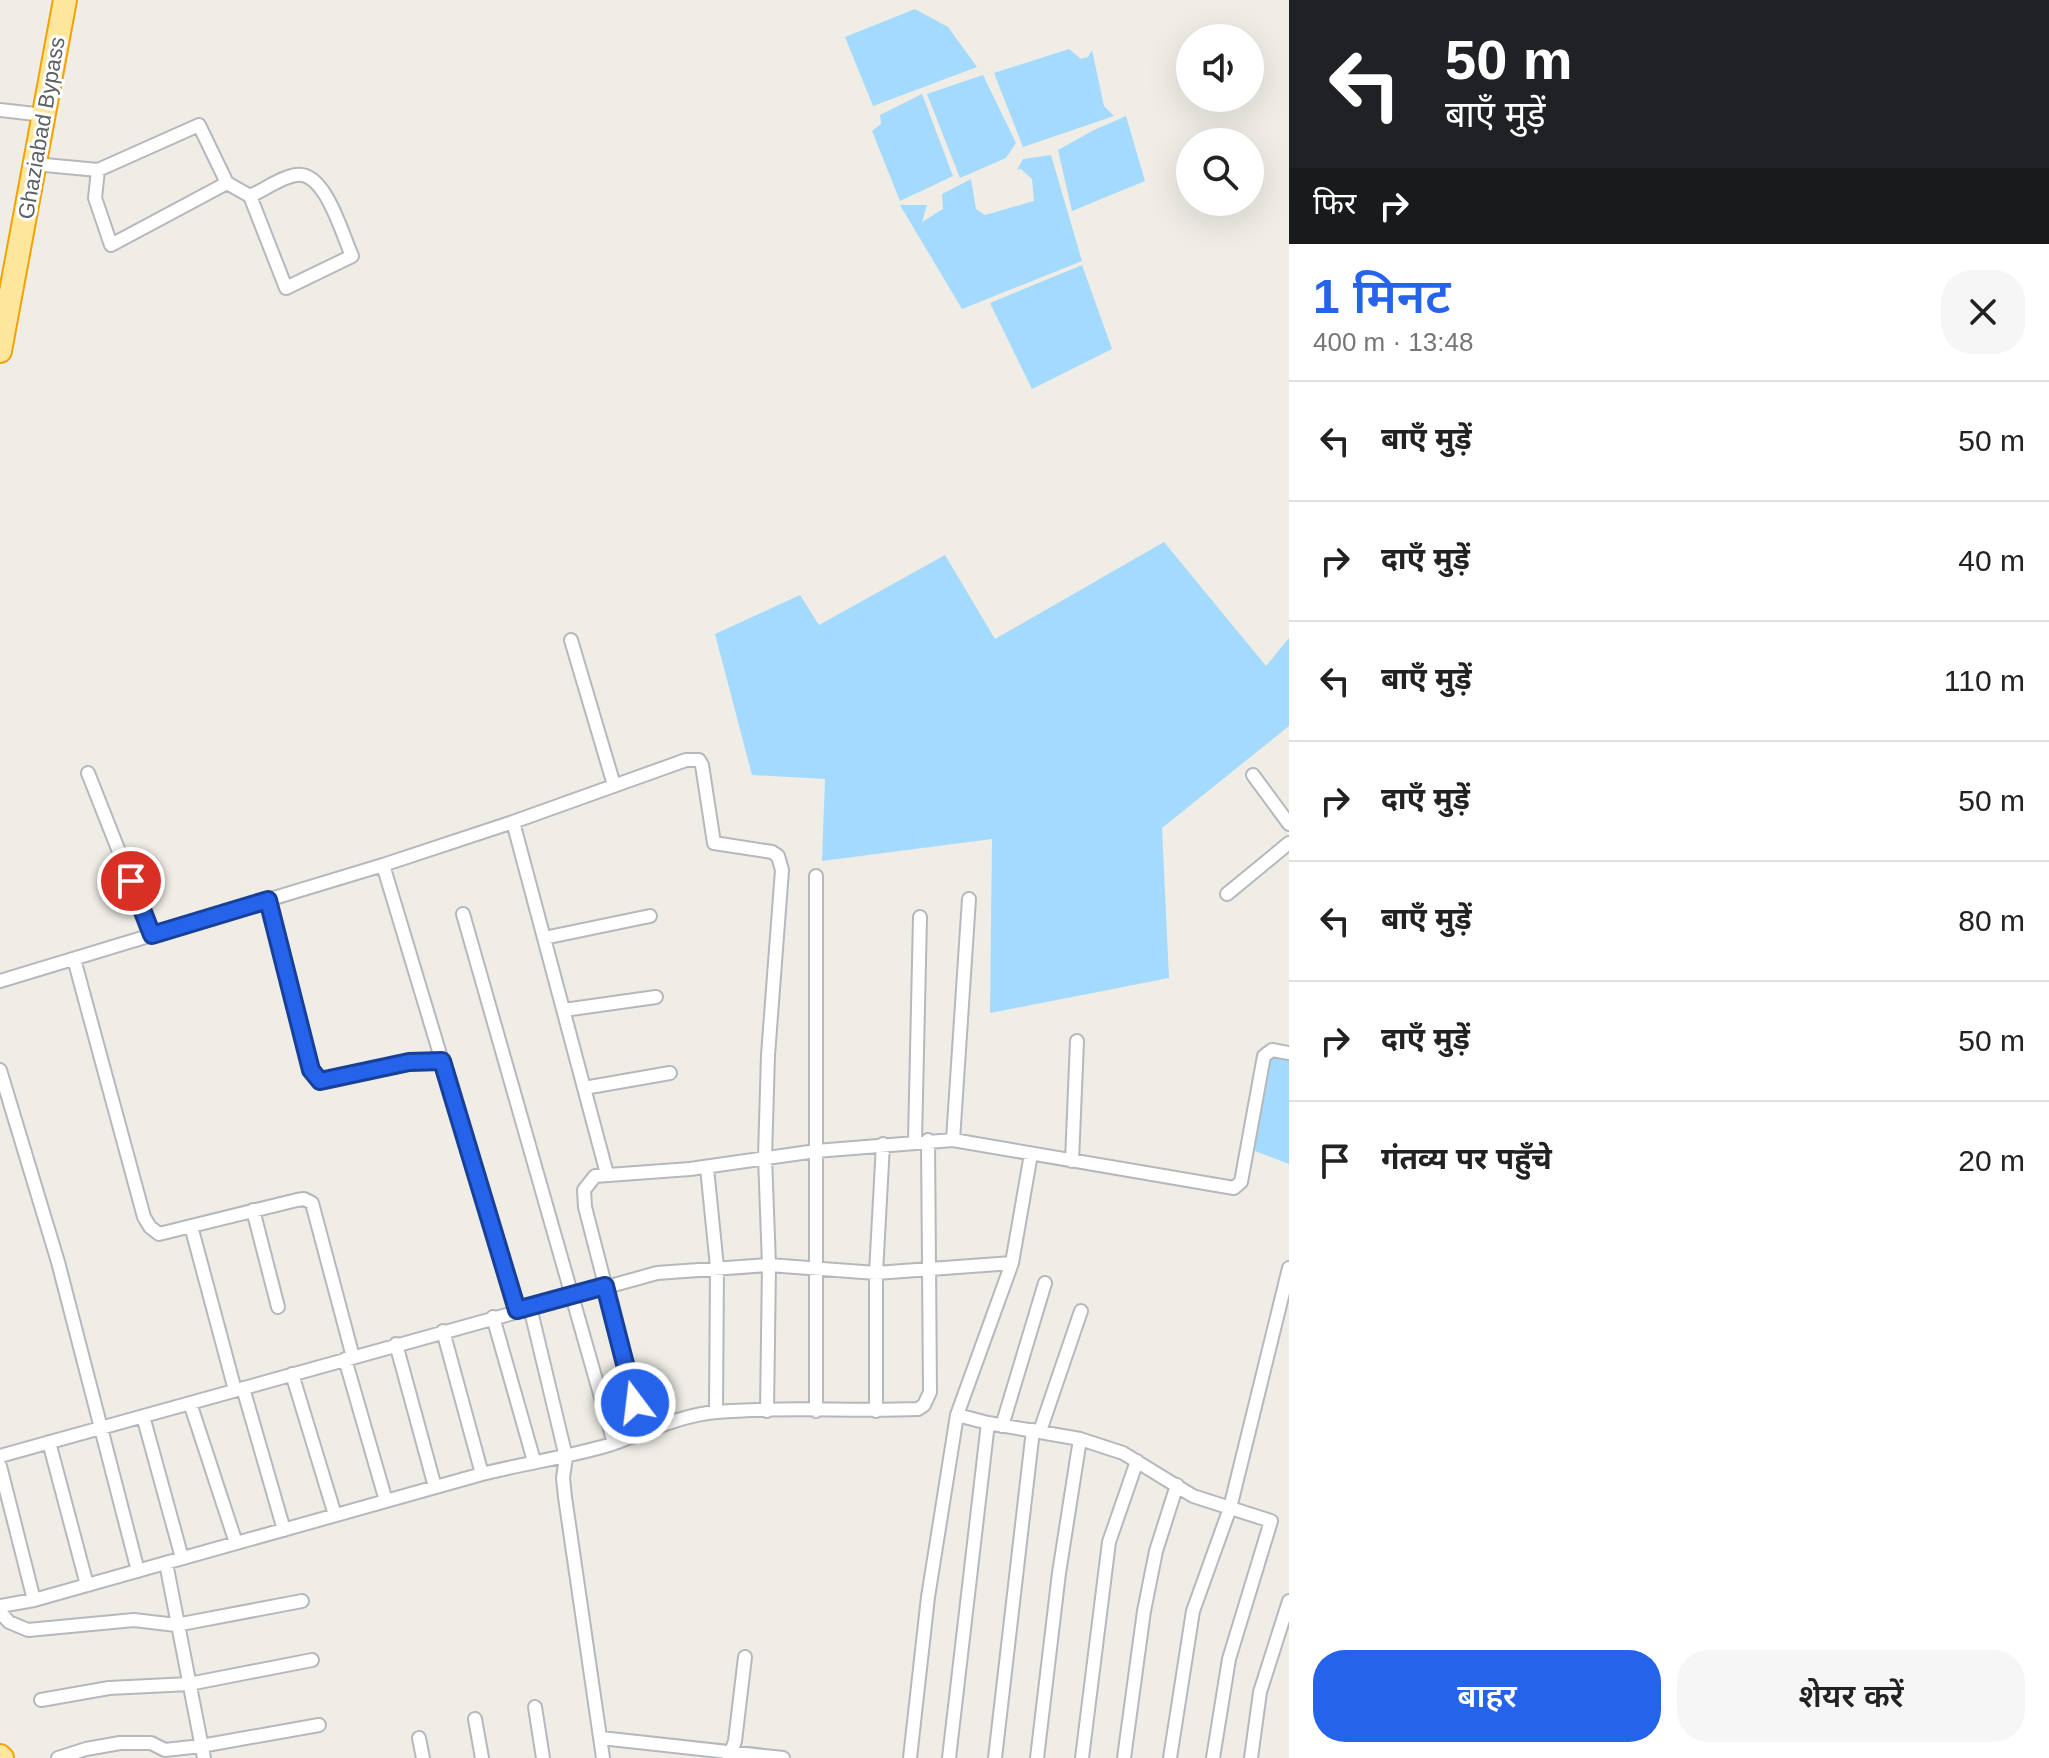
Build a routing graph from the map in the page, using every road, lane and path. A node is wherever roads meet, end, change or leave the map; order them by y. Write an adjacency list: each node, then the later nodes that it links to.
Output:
1 (65, 0): 3 (highway, Ghaziabad Bypass)
2 (0, 110): 3 (street)
3 (44, 115): 4 (highway, Ghaziabad Bypass)
4 (34, 164): 5 (street); 8 (highway, Ghaziabad Bypass)
5 (98, 170): 6 (street); 6 (street)
6 (227, 183): 7 (street)
7 (250, 196): 7 (street)
8 (4, 299): 9 (highway, Ghaziabad Bypass)
9 (0, 351)
10 (571, 640): 13 (street)
11 (88, 773): 25 (street)
12 (1253, 775): 15 (street)
13 (614, 785): 14 (street); 42 (street)
14 (513, 822): 17 (street); 26 (street)
15 (1289, 824)
16 (1289, 843): 19 (street)
17 (383, 865): 21 (street); 33 (street)
18 (816, 876): 40 (street)
19 (1227, 894)
20 (969, 899): 37 (street)
21 (268, 900): 25 (street); 33 (street)
22 (463, 914): 57 (street)
23 (650, 916): 26 (street)
24 (920, 917): 38 (street)
25 (152, 935): 27 (street)
26 (544, 938): 30 (street)
27 (74, 959): 28 (street); 47 (street)
28 (0, 981)
29 (656, 997): 30 (street)
30 (564, 1010): 36 (street)
31 (1077, 1041): 43 (street)
32 (1289, 1053): 43 (street)
33 (442, 1061): 59 (street)
34 (0, 1070): 76 (street)
35 (670, 1073): 36 (street)
36 (584, 1088): 45 (street)
37 (953, 1140): 38 (street); 41 (street)
38 (922, 1141): 39 (street); 53 (street)
39 (883, 1144): 40 (street); 54 (street)
40 (816, 1151): 42 (street); 51 (street)
41 (1031, 1154): 43 (street); 48 (street)
42 (765, 1157): 44 (street); 49 (street)
43 (1072, 1161)
44 (707, 1168): 45 (street); 50 (street)
45 (607, 1174): 56 (street)
46 (253, 1210): 47 (street); 58 (street); 64 (street)
47 (191, 1226): 66 (street)
48 (1012, 1263): 53 (street); 72 (street)
49 (769, 1265): 50 (street); 51 (street); 68 (street)
50 (717, 1267): 56 (street); 71 (street)
51 (818, 1267): 54 (street); 69 (street)
52 (1289, 1268): 91 (street)
53 (931, 1269): 54 (street); 70 (street)
54 (876, 1273): 70 (street)
55 (1045, 1283): 75 (street)
56 (605, 1286): 57 (street); 78 (street)
57 (572, 1295): 59 (street); 81 (street)
58 (278, 1307)
59 (524, 1309): 61 (street); 83 (street)
60 (1081, 1311): 77 (street)
61 (493, 1317): 62 (street); 84 (street)
62 (443, 1331): 63 (street); 87 (street)
63 (396, 1344): 64 (street); 89 (street)
64 (349, 1358): 65 (street); 90 (street)
65 (292, 1374): 66 (street); 92 (street)
66 (239, 1389): 67 (street); 93 (street)
67 (190, 1403): 73 (street); 94 (street)
68 (767, 1411): 69 (street); 71 (street)
69 (816, 1411): 70 (street)
70 (876, 1411)
71 (716, 1412): 78 (street)
72 (957, 1415): 74 (street); 122 (street)
73 (143, 1416): 76 (street); 95 (street)
74 (988, 1423): 75 (street); 123 (street)
75 (1002, 1426): 77 (street)
76 (101, 1428): 80 (street); 97 (street)
77 (1037, 1431): 79 (street); 124 (street)
78 (643, 1432): 81 (street)
79 (1080, 1439): 85 (street); 125 (street)
80 (49, 1442): 82 (street); 98 (street)
81 (614, 1443): 83 (street)
82 (0, 1456)
83 (566, 1457): 84 (street); 113 (street)
84 (534, 1461): 87 (street)
85 (1137, 1461): 88 (street); 126 (street)
86 (0, 1466): 99 (street)
87 (482, 1474): 89 (street)
88 (1177, 1485): 91 (street); 127 (street)
89 (435, 1487): 90 (street)
90 (386, 1501): 92 (street)
91 (1230, 1508): 128 (street); 129 (street)
92 (335, 1515): 93 (street)
93 (284, 1530): 94 (street)
94 (236, 1543): 95 (street)
95 (182, 1558): 96 (street)
96 (166, 1563): 97 (street); 104 (street)
97 (138, 1571): 98 (street)
98 (87, 1585): 99 (street)
99 (34, 1600): 102 (street)
100 (302, 1601): 104 (street)
101 (1289, 1601): 130 (street)
102 (0, 1606)
103 (0, 1612): 104 (street)
104 (176, 1625): 107 (street)
105 (745, 1657): 115 (street)
106 (312, 1660): 107 (street)
107 (189, 1684): 108 (street); 114 (street)
108 (41, 1700)
109 (535, 1707): 119 (street)
110 (475, 1719): 118 (street)
111 (319, 1725): 114 (street)
112 (419, 1738): 117 (street)
113 (601, 1738): 115 (street); 120 (street)
114 (202, 1752): 116 (street)
115 (730, 1755): 121 (street)
116 (58, 1758)
117 (423, 1758)
118 (482, 1758)
119 (543, 1758)
120 (603, 1758)
121 (783, 1758)
122 (910, 1758)
123 (949, 1758)
124 (995, 1758)
125 (1037, 1758)
126 (1082, 1758)
127 (1124, 1758)
128 (1170, 1758)
129 (1213, 1758)
130 (1251, 1758)

